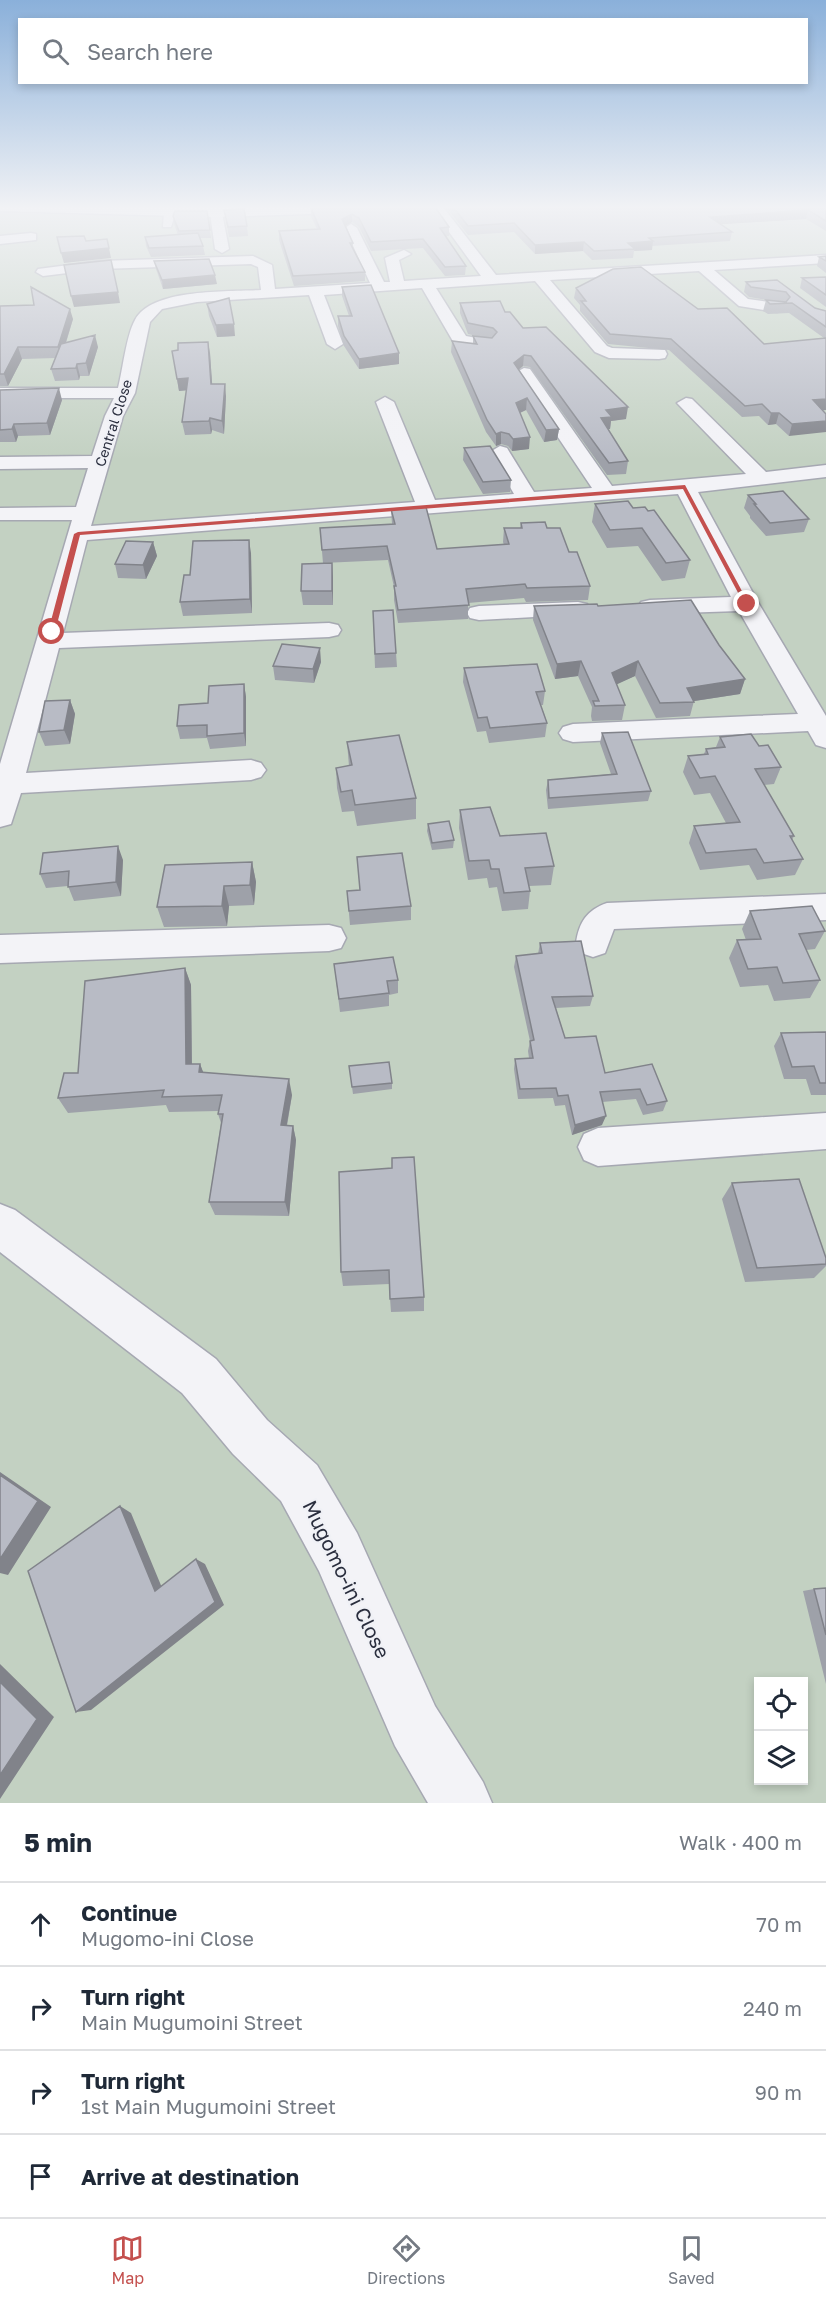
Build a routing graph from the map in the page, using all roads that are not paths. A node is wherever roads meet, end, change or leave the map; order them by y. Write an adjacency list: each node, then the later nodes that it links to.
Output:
1 (313, 291): 7 (street, Central Close)
2 (315, 291): 10 (street)
3 (424, 291): 11 (street)
4 (425, 291): 9 (street)
5 (550, 291): 12 (street)
6 (730, 291): 8 (street)
7 (267, 294): 15 (street, Central Close)
8 (777, 307)
9 (486, 344)
10 (335, 345)
11 (451, 347)
12 (659, 354)
13 (524, 373): 24 (street)
14 (0, 393): 15 (street)
15 (126, 393): 19 (street, Central Close)
16 (385, 402): 26 (street)
17 (686, 403): 22 (street)
18 (500, 452): 25 (street)
19 (100, 462): 20 (street); 28 (street, Central Close)
20 (0, 463)
21 (826, 471): 22 (street)
22 (761, 478): 23 (street)
23 (685, 487): 24 (street); 29 (street)
24 (606, 493): 25 (street)
25 (528, 500): 26 (street)
26 (428, 508): 28 (street)
27 (0, 514): 28 (street)
28 (81, 524): 32 (street)
29 (747, 604): 30 (street); 33 (street)
30 (479, 613)
31 (329, 630): 32 (street)
32 (49, 641): 36 (street)
33 (821, 731): 34 (street)
34 (573, 733)
35 (251, 770): 36 (street)
36 (9, 784): 37 (street)
37 (0, 816)
38 (826, 907): 40 (street)
39 (330, 938): 41 (street)
40 (593, 943)
41 (0, 949)
42 (826, 1131): 43 (street)
43 (598, 1147)
44 (0, 1225): 45 (street, Mugomo-ini Close)
45 (462, 1803)

